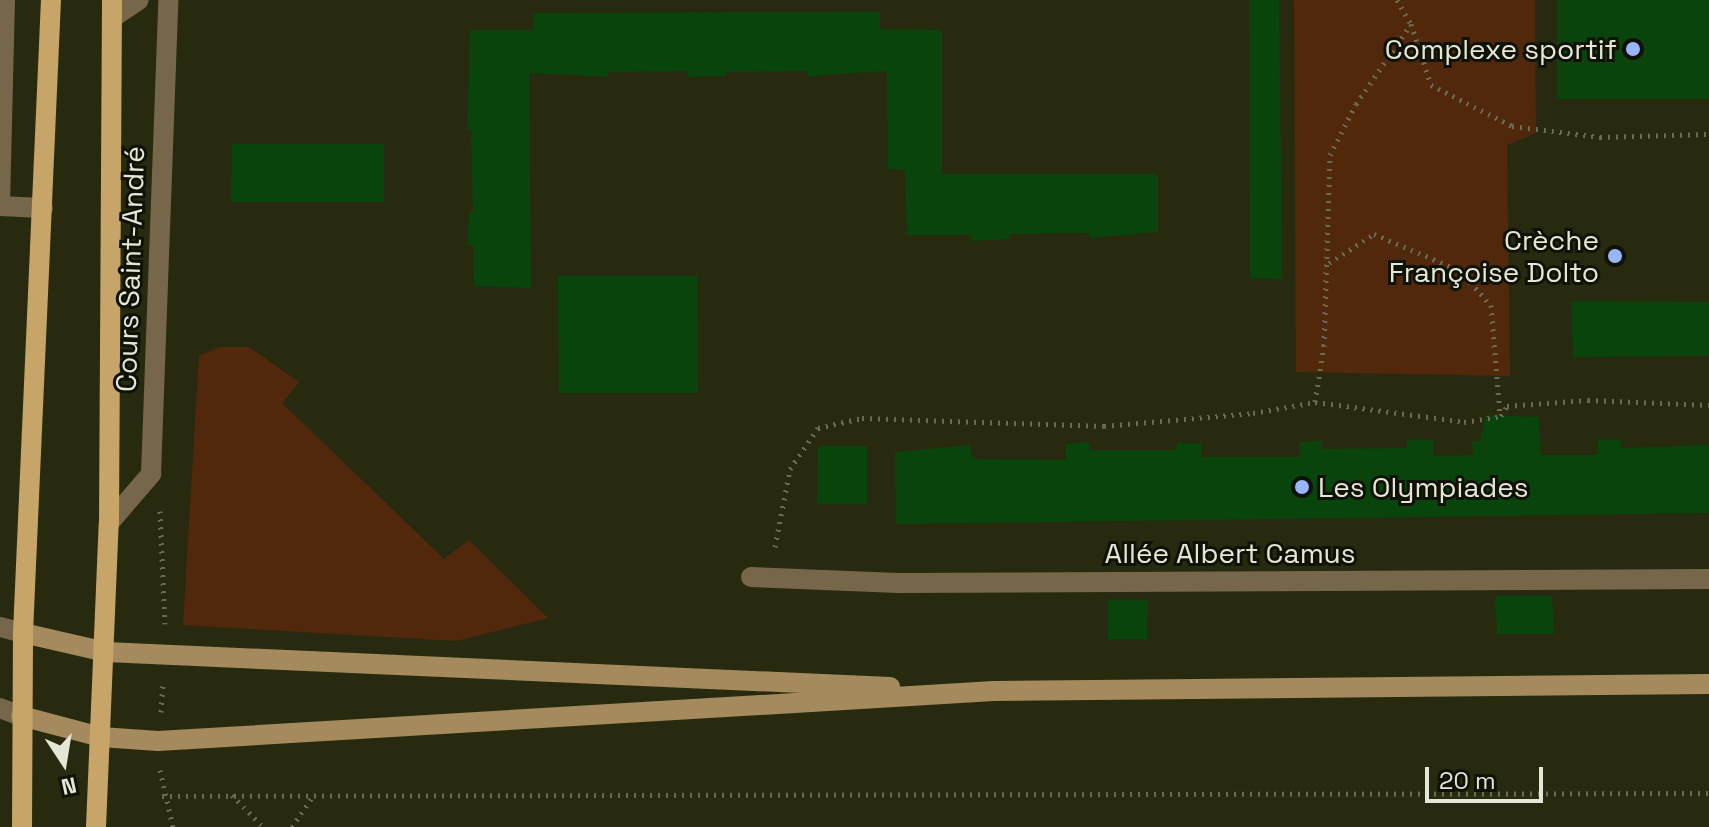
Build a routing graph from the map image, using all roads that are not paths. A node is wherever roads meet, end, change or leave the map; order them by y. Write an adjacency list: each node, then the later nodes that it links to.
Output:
1 (5, 0): 6 (street)
2 (51, 0): 6 (main road)
3 (139, 0): 5 (street)
4 (168, 0): 7 (street, Cours Saint-André)
5 (112, 9): 7 (main road, Cours Saint-André)
6 (43, 208): 11 (main road)
7 (109, 523): 12 (main road, Cours Saint-André)
8 (760, 577): 9 (street, Allée Albert Camus)
9 (1709, 579)
10 (0, 627): 11 (street)
11 (23, 633): 12 (main road); 16 (main road)
12 (106, 652): 14 (main road); 17 (main road, Cours Saint-André)
13 (1709, 684): 14 (main road)
14 (994, 691): 17 (main road)
15 (0, 708): 16 (street)
16 (21, 716): 17 (main road); 18 (main road)
17 (101, 737): 19 (main road, Cours Saint-André)
18 (22, 827)
19 (96, 827)

